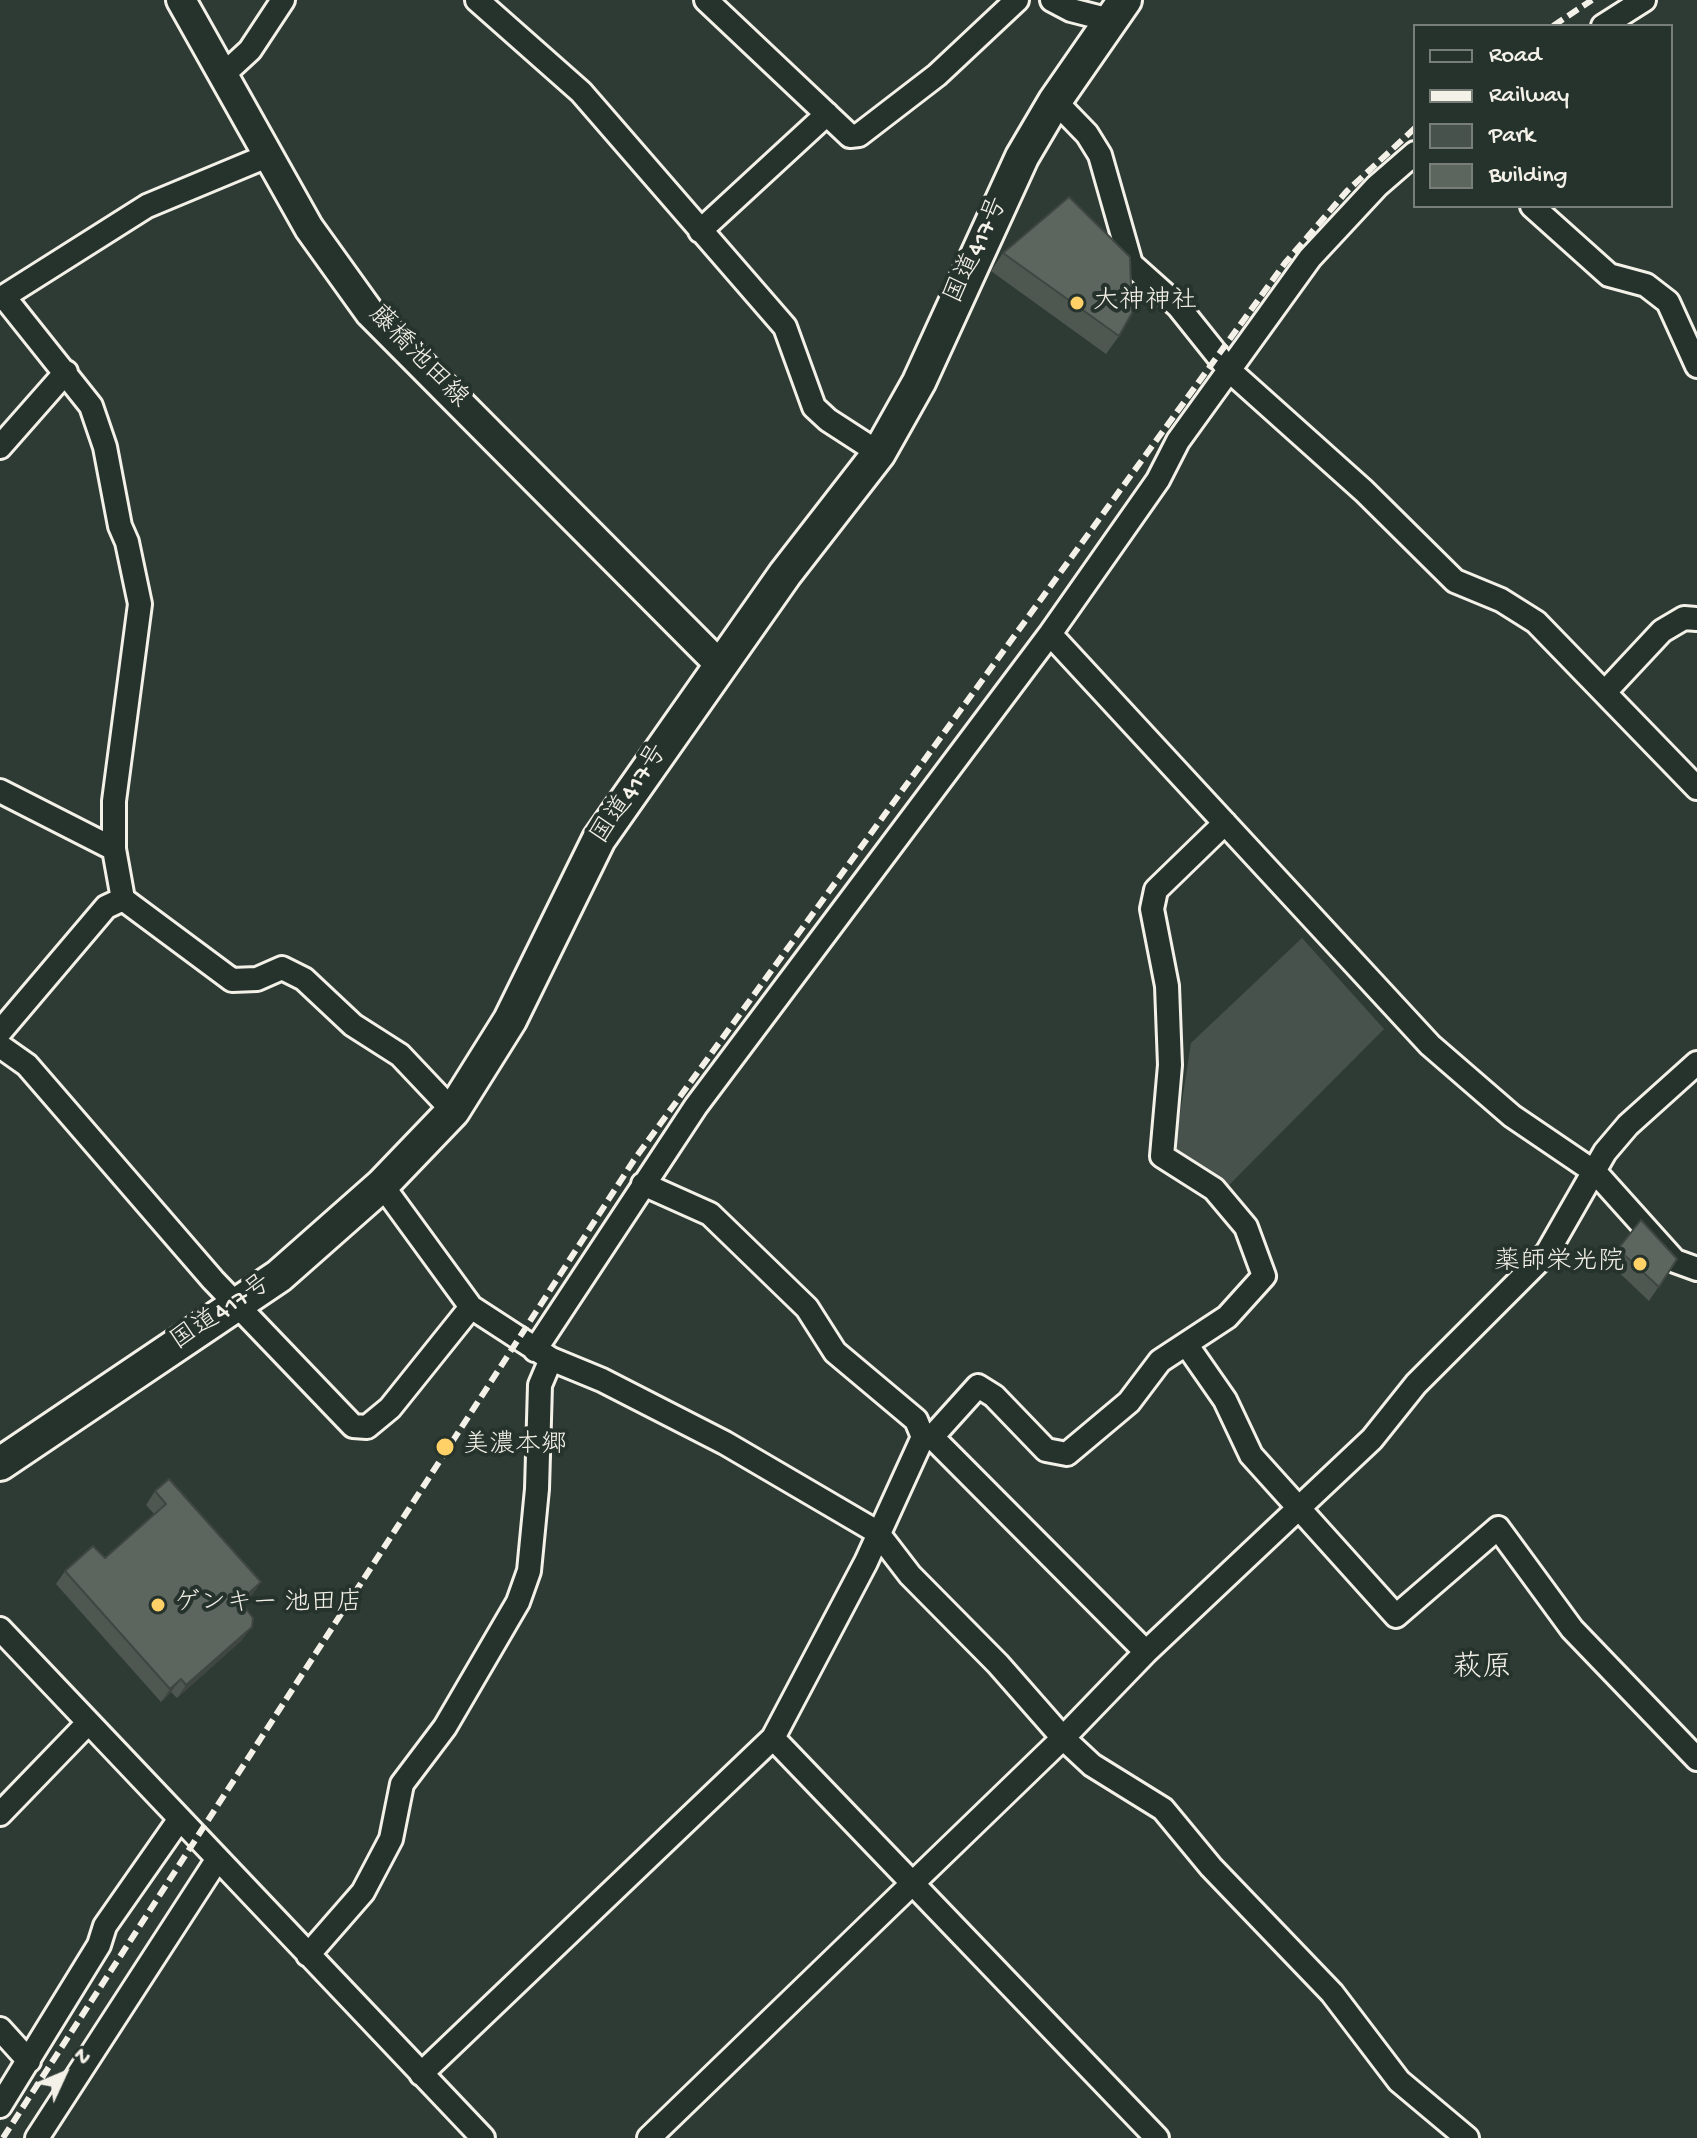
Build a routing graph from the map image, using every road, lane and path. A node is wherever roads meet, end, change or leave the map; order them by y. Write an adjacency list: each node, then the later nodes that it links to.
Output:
1 (181, 0): 10 (main road, 藤橋池田線)
2 (283, 0): 10 (street)
3 (477, 0): 16 (street)
4 (706, 0): 12 (street)
5 (1052, 0): 8 (street)
6 (1644, 0): 9 (street)
7 (1014, 1): 12 (street)
8 (1117, 10): 11 (highway, 国道417号)
9 (1606, 24)
10 (224, 74): 14 (main road, 藤橋池田線)
11 (1055, 101): 19 (street); 22 (highway, 国道417号)
12 (827, 114): 16 (street)
13 (1413, 155): 19 (street)
14 (267, 156): 17 (street); 25 (main road, 藤橋池田線)
15 (1534, 208): 18 (street)
16 (700, 231): 22 (street)
17 (2, 298): 20 (street)
18 (1697, 366)
19 (1230, 371): 24 (street); 26 (street)
20 (66, 372): 21 (street); 30 (street)
21 (0, 447)
22 (879, 453): 25 (highway, 国道417号)
23 (1697, 619): 26 (street)
24 (1050, 634): 29 (street); 37 (street)
25 (720, 665): 35 (highway, 国道417号)
26 (1605, 692): 27 (street)
27 (1697, 788)
28 (0, 791): 30 (street)
29 (1225, 823): 36 (street); 42 (street)
30 (114, 849): 31 (street)
31 (123, 899): 32 (street); 35 (street)
32 (0, 1032)
33 (0, 1046): 40 (street)
34 (1697, 1063): 36 (street)
35 (453, 1111): 38 (highway, 国道417号)
36 (1596, 1173): 39 (street); 46 (street)
37 (643, 1184): 43 (street); 44 (street)
38 (382, 1185): 40 (highway, 国道417号); 41 (street)
39 (1697, 1269)
40 (235, 1305): 41 (street); 45 (highway, 国道417号)
41 (471, 1307): 43 (street)
42 (1186, 1344): 44 (street); 46 (street)
43 (543, 1354): 47 (street); 58 (street)
44 (927, 1437): 47 (street); 49 (street)
45 (0, 1464)
46 (1299, 1510): 49 (street); 53 (street)
47 (877, 1532): 51 (street); 52 (street)
48 (0, 1629): 50 (street)
49 (1146, 1652): 52 (street)
50 (88, 1723): 54 (street); 55 (street)
51 (773, 1738): 57 (street); 61 (street)
52 (1063, 1738): 57 (street); 67 (street)
53 (1697, 1759)
54 (0, 1814)
55 (179, 1820): 56 (street); 60 (street)
56 (217, 1860): 58 (street); 63 (street)
57 (914, 1882): 65 (street); 66 (street)
58 (308, 1955): 61 (street)
59 (0, 2029): 60 (street)
60 (29, 2061): 62 (street)
61 (421, 2074): 64 (street)
62 (0, 2106)
63 (37, 2138)
64 (483, 2138)
65 (649, 2138)
66 (1157, 2138)
67 (1467, 2138)

